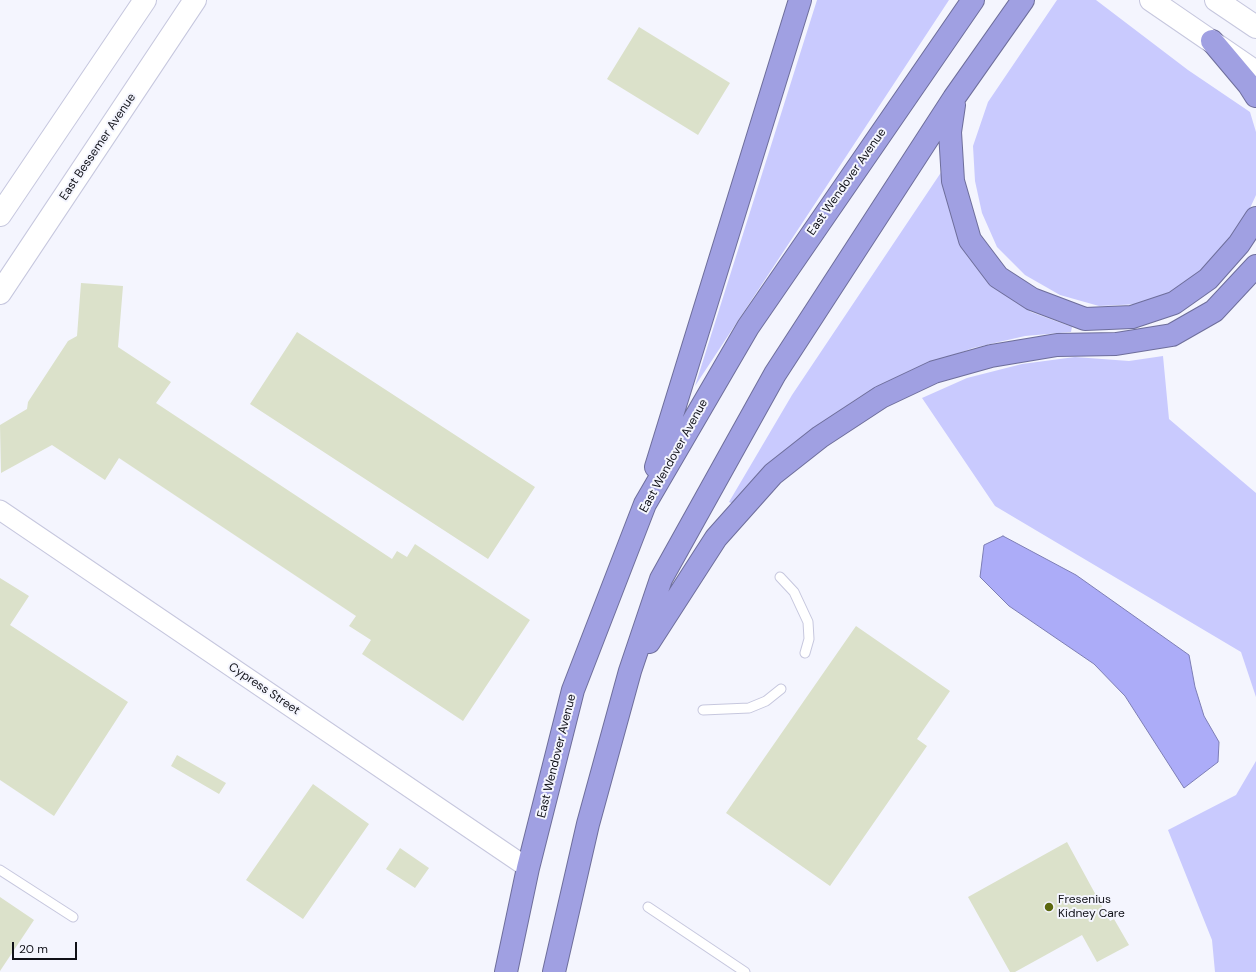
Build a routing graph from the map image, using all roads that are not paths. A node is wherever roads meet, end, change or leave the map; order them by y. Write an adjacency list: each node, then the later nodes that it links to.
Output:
1 (145, 0): 13 (main road)
2 (195, 0): 16 (main road, East Bessemer Avenue)
3 (800, 0): 17 (highway)
4 (973, 0): 17 (highway, East Wendover Avenue)
5 (1023, 0): 12 (highway)
6 (1151, 0): 9 (main road)
7 (1216, 0): 8 (main road)
8 (1256, 27)
9 (1212, 41): 10 (main road); 11 (highway)
10 (1256, 72)
11 (1256, 96)
12 (954, 98): 14 (highway); 21 (highway)
13 (0, 215)
14 (1256, 218)
15 (1256, 266): 21 (highway)
16 (0, 294)
17 (644, 504): 24 (highway, East Wendover Avenue)
18 (0, 510): 24 (street, Cypress Street)
19 (780, 577): 20 (lane)
20 (805, 653)
21 (630, 672): 29 (highway)
22 (781, 689): 23 (lane)
23 (703, 710)
24 (528, 868): 28 (highway, East Wendover Avenue)
25 (0, 870): 27 (lane)
26 (648, 907): 30 (lane)
27 (74, 916)
28 (506, 972)
29 (554, 972)
30 (745, 972)

